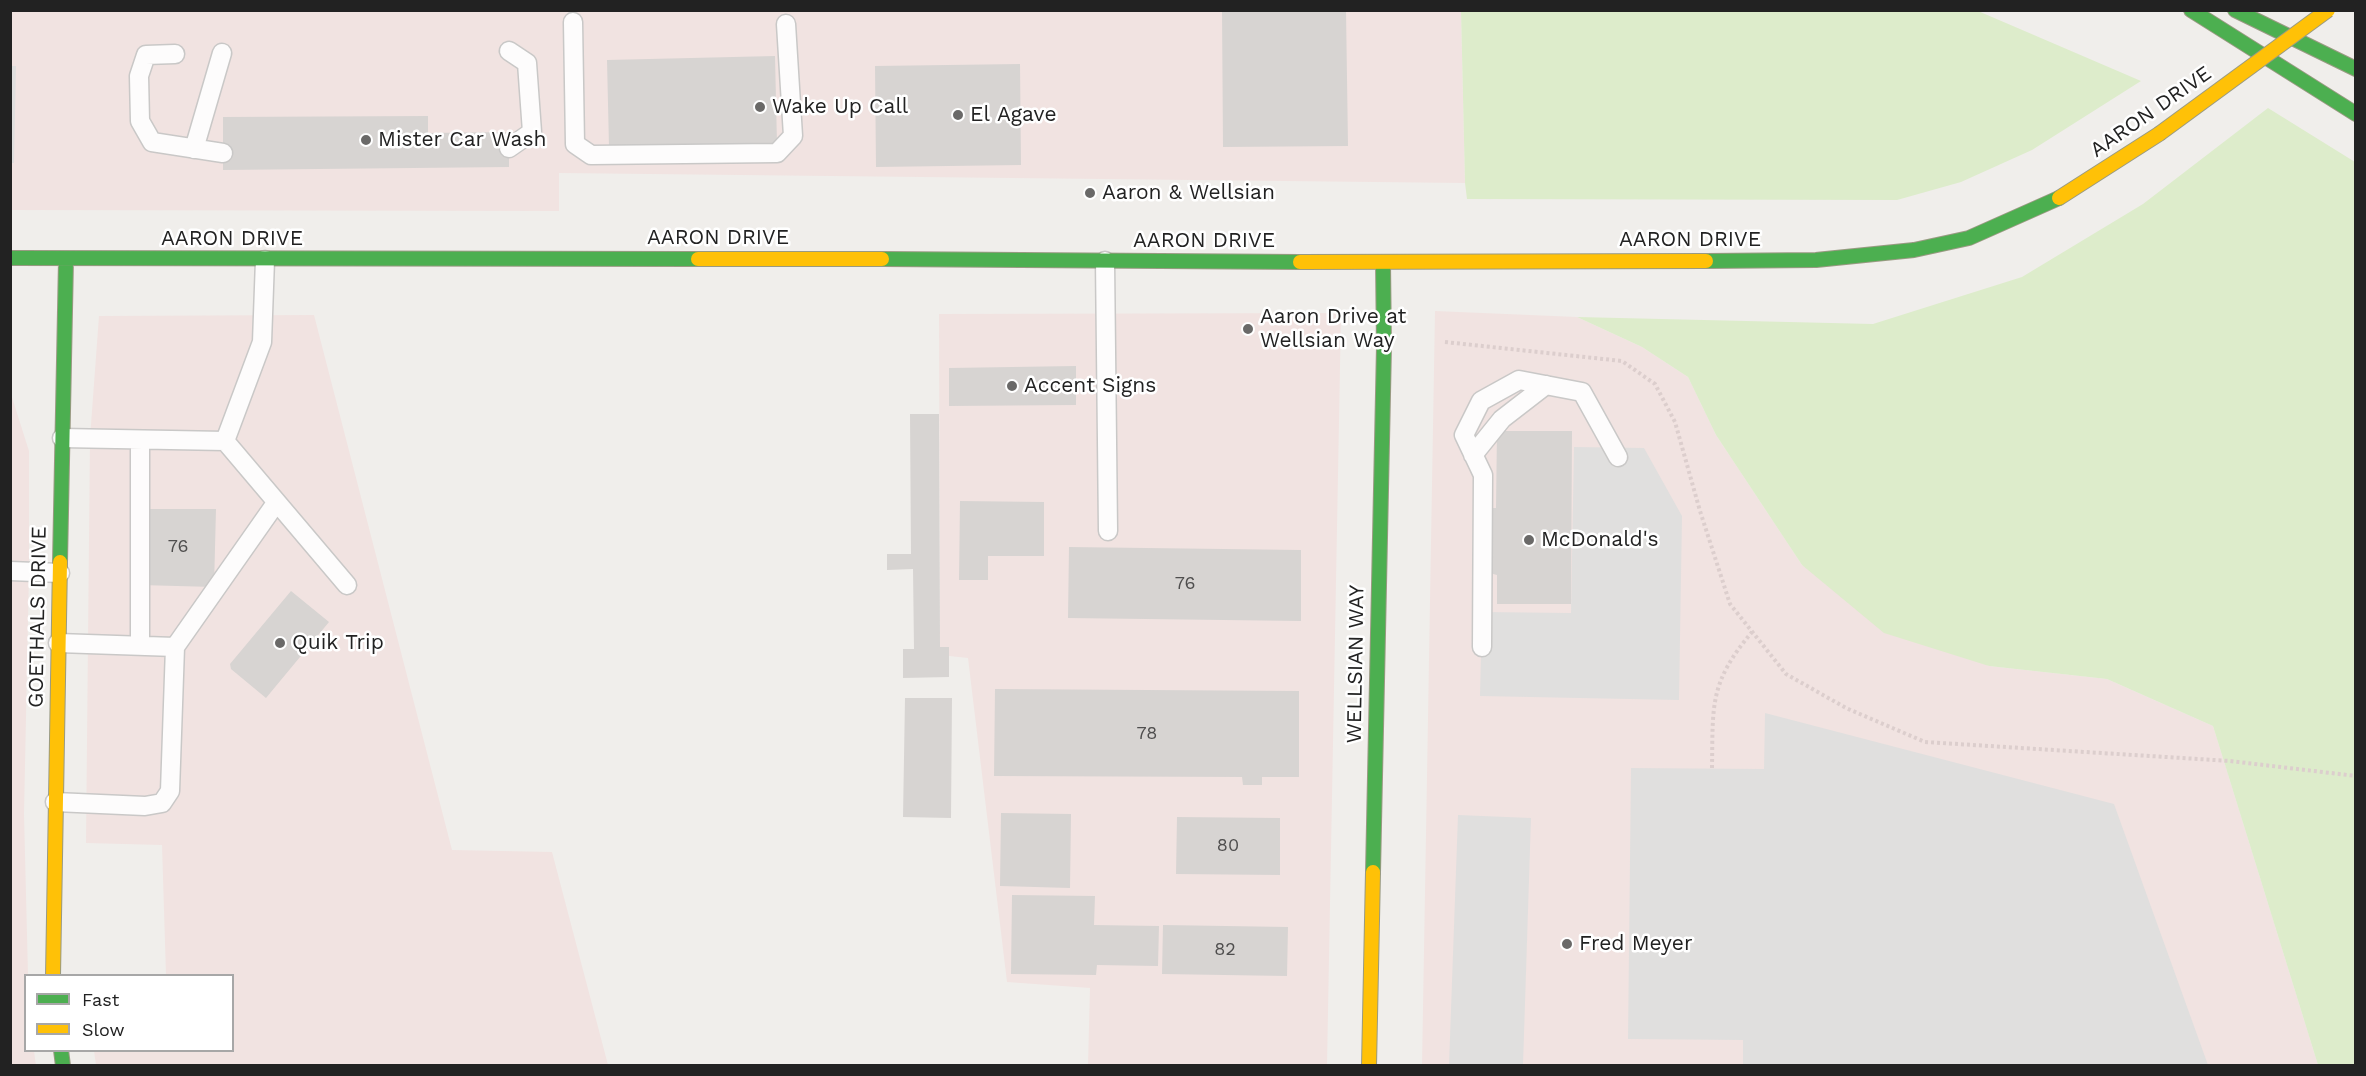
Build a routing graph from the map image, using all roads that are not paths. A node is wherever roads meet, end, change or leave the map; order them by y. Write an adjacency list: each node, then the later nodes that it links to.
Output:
1 (2191, 10): 10 (main road)
2 (2235, 10): 9 (main road)
3 (2328, 10): 18 (main road, AARON DRIVE, bridge)
4 (573, 22): 5 (lane)
5 (786, 24)
6 (509, 51): 11 (lane)
7 (222, 53): 12 (lane)
8 (175, 54): 12 (lane)
9 (2355, 69)
10 (2355, 114)
11 (509, 148)
12 (194, 149): 13 (lane)
13 (223, 153)
14 (10, 258): 15 (main road, AARON DRIVE)
15 (66, 260): 16 (main road, AARON DRIVE); 20 (main road, GOETHALS DRIVE)
16 (265, 260): 17 (main road, AARON DRIVE); 22 (lane)
17 (1105, 261): 18 (main road, AARON DRIVE); 26 (lane)
18 (1383, 263): 36 (main road, WELLSIAN WAY)
19 (1546, 385): 23 (lane); 23 (lane); 24 (lane)
20 (62, 438): 21 (lane); 28 (main road, GOETHALS DRIVE)
21 (141, 440): 22 (lane); 31 (lane)
22 (225, 441): 25 (lane)
23 (1473, 455): 33 (lane)
24 (1618, 457)
25 (276, 503): 29 (lane); 32 (lane)
26 (1108, 531)
27 (10, 572): 28 (lane)
28 (60, 573): 30 (main road, GOETHALS DRIVE)
29 (347, 585)
30 (58, 643): 31 (lane); 34 (main road, GOETHALS DRIVE)
31 (140, 646): 32 (lane)
32 (175, 647): 34 (lane)
33 (1482, 647)
34 (55, 802): 35 (main road, GOETHALS DRIVE)
35 (53, 974)
36 (1369, 1065)

